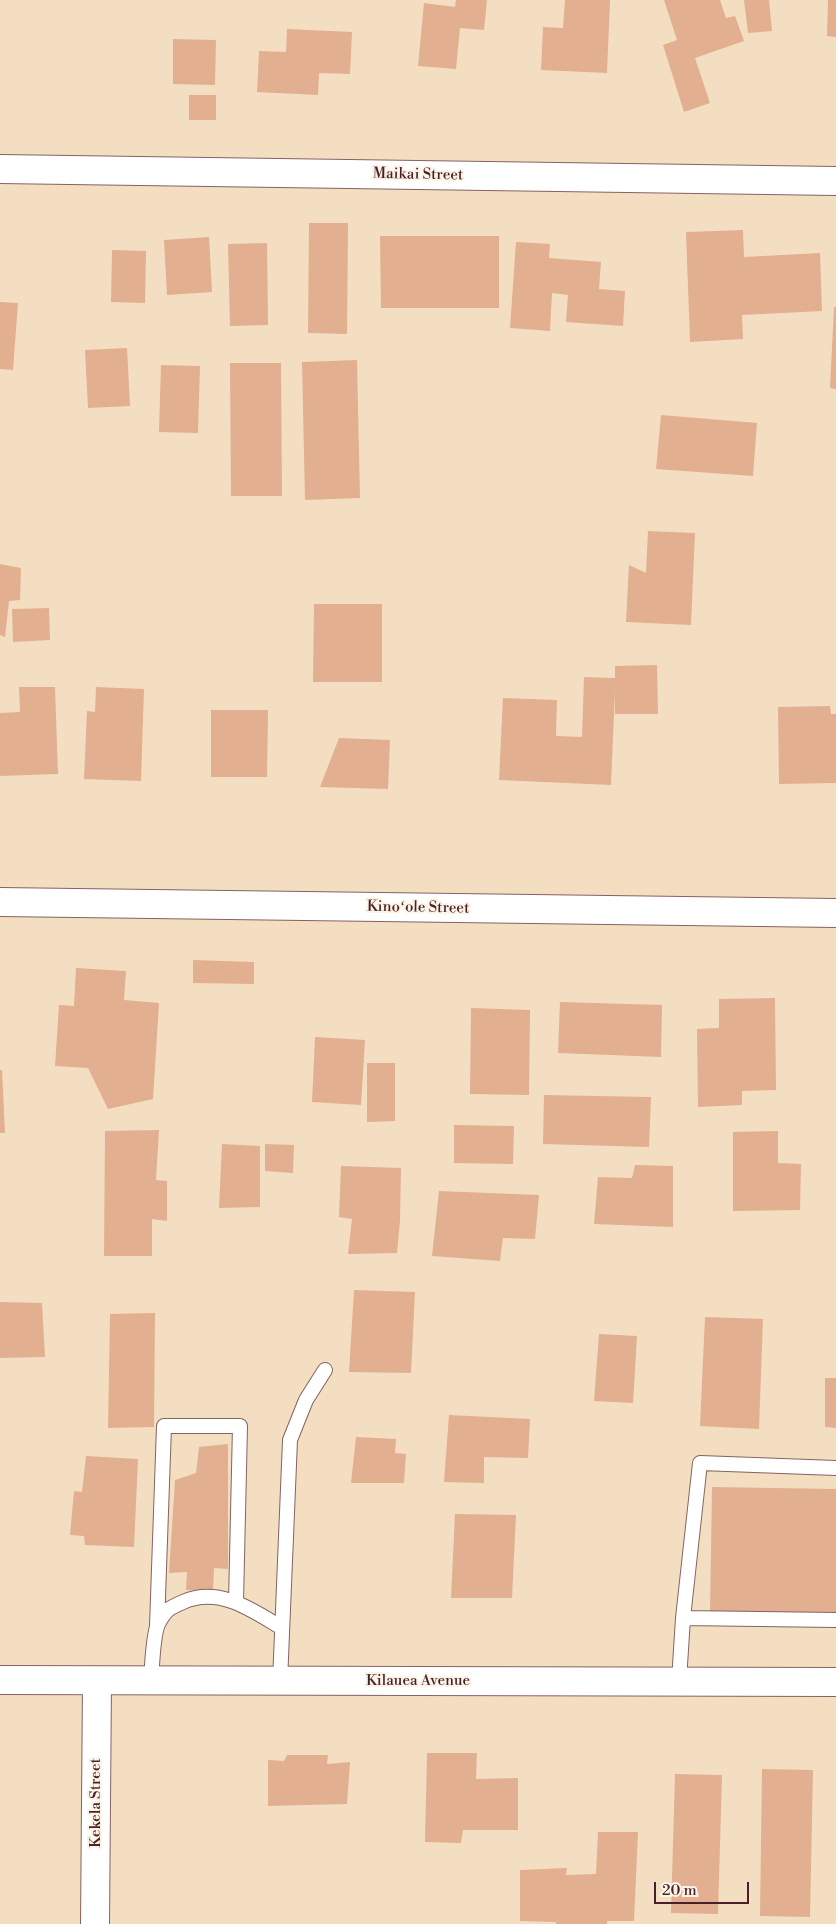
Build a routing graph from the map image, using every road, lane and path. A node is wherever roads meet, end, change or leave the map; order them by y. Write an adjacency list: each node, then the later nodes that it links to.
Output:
1 (0, 169): 2 (street, Maikai Street)
2 (836, 181)
3 (0, 902): 4 (street, Kinoʻole Street)
4 (836, 913)
5 (324, 1370): 11 (lane)
6 (836, 1468): 8 (lane)
7 (236, 1602): 10 (lane); 10 (lane); 11 (lane)
8 (683, 1618): 9 (lane); 14 (lane)
9 (836, 1620)
10 (157, 1626): 13 (lane)
11 (282, 1628): 16 (lane)
12 (0, 1680): 15 (street, Kilauea Avenue)
13 (151, 1681): 15 (street, Kilauea Avenue); 16 (street, Kilauea Avenue)
14 (679, 1681): 16 (street, Kilauea Avenue); 17 (street, Kilauea Avenue)
15 (96, 1682): 18 (street, Kekela Street)
16 (280, 1682)
17 (832, 1682)
18 (95, 1924)

